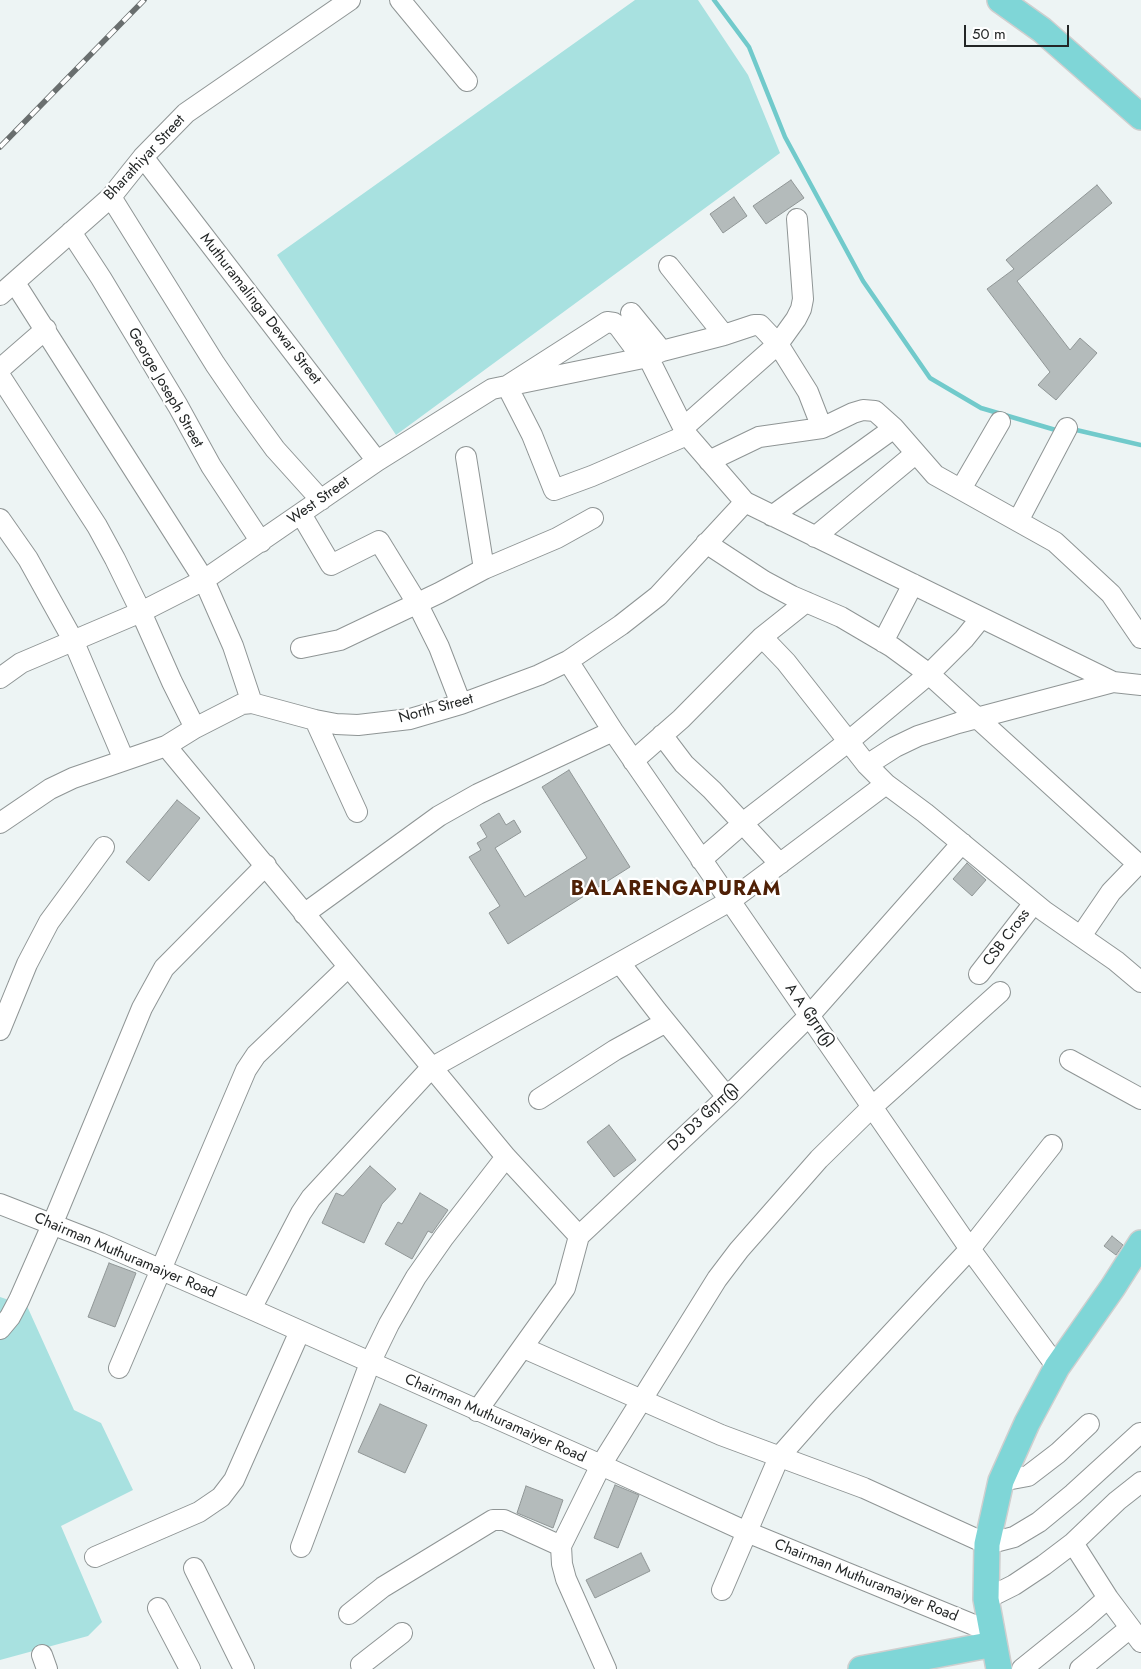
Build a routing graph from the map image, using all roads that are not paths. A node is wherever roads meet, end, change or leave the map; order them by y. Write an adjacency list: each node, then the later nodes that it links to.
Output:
1 (350, 0): 6 (street, Bharathiyar Street)
2 (400, 0): 4 (street)
3 (1000, 0): 5 (main road)
4 (467, 81)
5 (1141, 117)
6 (143, 157): 7 (street, Bharathiyar Street); 27 (street, Muthuramalinga Dewar Street)
7 (110, 197): 9 (street, Bharathiyar Street); 30 (street)
8 (797, 219): 15 (street)
9 (72, 232): 11 (street, Bharathiyar Street); 38 (street, George Joseph Street)
10 (669, 266): 14 (street)
11 (8, 289): 13 (street)
12 (630, 313): 16 (street)
13 (46, 329): 17 (street); 41 (street)
14 (724, 335): 15 (street, West Street); 16 (street, West Street)
15 (778, 344): 21 (street); 24 (street)
16 (651, 355): 19 (street, West Street); 19 (street); 24 (street)
17 (0, 369)
18 (0, 376): 45 (street)
19 (507, 386): 24 (street); 27 (street, West Street)
20 (1000, 422): 29 (street)
21 (822, 428): 22 (street); 28 (street)
22 (894, 428): 25 (street); 33 (street)
23 (1068, 428): 35 (street)
24 (685, 431): 28 (street)
25 (915, 454): 29 (street); 37 (street)
26 (466, 457): 40 (street)
27 (377, 461): 30 (street, West Street)
28 (709, 461): 31 (street)
29 (961, 489): 35 (street)
30 (321, 500): 32 (street, West Street)
31 (745, 502): 33 (street); 39 (street, North Street)
32 (301, 514): 38 (street, West Street); 44 (street)
33 (772, 516): 37 (street)
34 (593, 518): 40 (street)
35 (1018, 521): 48 (street)
36 (2, 528): 49 (street)
37 (815, 537): 42 (street)
38 (261, 542): 41 (street, West Street)
39 (706, 543): 43 (street); 52 (street, North Street)
40 (484, 569): 44 (street)
41 (204, 580): 45 (street, West Street); 57 (street)
42 (913, 584): 46 (street); 50 (street)
43 (806, 602): 47 (street); 50 (street)
44 (417, 603): 51 (street); 58 (street)
45 (142, 612): 49 (street, West Street); 61 (street)
46 (981, 618): 53 (street); 55 (street)
47 (762, 637): 63 (street); 64 (street)
48 (1141, 638)
49 (73, 640): 54 (street, West Street); 66 (street)
50 (883, 642): 53 (street)
51 (300, 648)
52 (568, 661): 58 (street, North Street); 62 (street, A A ரோடு)
53 (929, 674): 59 (street); 64 (street)
54 (0, 678)
55 (1113, 682): 56 (street); 59 (street)
56 (1141, 685)
57 (252, 703): 60 (street, North Street); 61 (street)
58 (461, 704): 60 (street, North Street)
59 (979, 718): 68 (street); 76 (street)
60 (315, 720): 70 (street)
61 (195, 728): 65 (street)
62 (613, 731): 67 (street, A A ரோடு); 81 (street)
63 (662, 735): 67 (street); 72 (street)
64 (849, 741): 68 (street); 72 (street)
65 (166, 746): 66 (street); 78 (street)
66 (124, 760): 71 (street)
67 (633, 761): 75 (street, A A ரோடு)
68 (867, 765): 69 (street)
69 (886, 784): 73 (street); 77 (street)
70 (357, 812)
71 (2, 816)
72 (742, 824): 75 (street); 77 (street)
73 (962, 843): 80 (street); 88 (street, D3 D3 ரோடு)
74 (104, 847): 90 (street)
75 (701, 860): 79 (street, A A ரோடு)
76 (1140, 862): 82 (street)
77 (780, 864): 79 (street)
78 (266, 865): 81 (street); 100 (street)
79 (730, 901): 83 (street); 88 (street, A A ரோடு)
80 (1034, 903): 82 (street); 85 (street, CSB Cross)
81 (304, 914): 84 (street)
82 (1081, 936): 86 (street)
83 (620, 963): 89 (street); 92 (street)
84 (348, 967): 92 (street); 104 (street)
85 (979, 974)
86 (1141, 982)
87 (1000, 992): 96 (street)
88 (809, 1016): 93 (street, D3 D3 ரோடு); 96 (street, A A ரோடு)
89 (666, 1022): 93 (street); 94 (street)
90 (0, 1030)
91 (1070, 1060): 95 (street)
92 (431, 1068): 98 (street); 105 (street)
93 (727, 1097): 101 (street, D3 D3 ரோடு)
94 (539, 1099)
95 (1141, 1099)
96 (872, 1107): 102 (street, A A ரோடு); 112 (street)
97 (1052, 1146): 102 (street)
98 (506, 1157): 101 (street); 109 (street)
99 (0, 1204): 100 (street, Chairman Muthuramaiyer Road)
100 (52, 1225): 104 (street, Chairman Muthuramaiyer Road); 106 (street)
101 (578, 1236): 108 (street)
102 (970, 1249): 111 (street, A A ரோடு); 116 (street)
103 (1138, 1254): 111 (main road)
104 (160, 1271): 105 (street, Chairman Muthuramaiyer Road); 110 (street)
105 (251, 1309): 107 (street, Chairman Muthuramaiyer Road)
106 (0, 1329)
107 (300, 1332): 109 (street, Chairman Muthuramaiyer Road); 125 (street)
108 (524, 1348): 112 (street); 113 (street)
109 (370, 1363): 113 (street, Chairman Muthuramaiyer Road); 124 (street)
110 (119, 1368)
111 (1057, 1368): 118 (main road)
112 (642, 1400): 116 (street); 117 (street)
113 (477, 1411): 117 (street, Chairman Muthuramaiyer Road)
114 (1090, 1424): 118 (street)
115 (1140, 1433): 122 (street)
116 (779, 1457): 120 (street); 122 (street)
117 (601, 1465): 120 (street, Chairman Muthuramaiyer Road); 123 (street)
118 (1001, 1481): 122 (main road)
119 (1141, 1482): 121 (street)
120 (747, 1532): 127 (street); 134 (street, Chairman Muthuramaiyer Road)
121 (1073, 1543): 128 (street); 129 (street)
122 (987, 1544): 129 (main road)
123 (562, 1546): 131 (street); 138 (street)
124 (301, 1547)
125 (95, 1557)
126 (194, 1568): 136 (street)
127 (722, 1590)
128 (1108, 1598): 133 (street); 141 (street)
129 (986, 1600): 134 (main road)
130 (158, 1608): 135 (street)
131 (349, 1614)
132 (402, 1633): 137 (street)
133 (1135, 1635): 142 (street)
134 (992, 1638): 139 (main road); 140 (main road)
135 (190, 1669)
136 (244, 1669)
137 (362, 1669)
138 (606, 1669)
139 (861, 1669)
140 (999, 1669)
141 (1022, 1669)
142 (1080, 1669)

